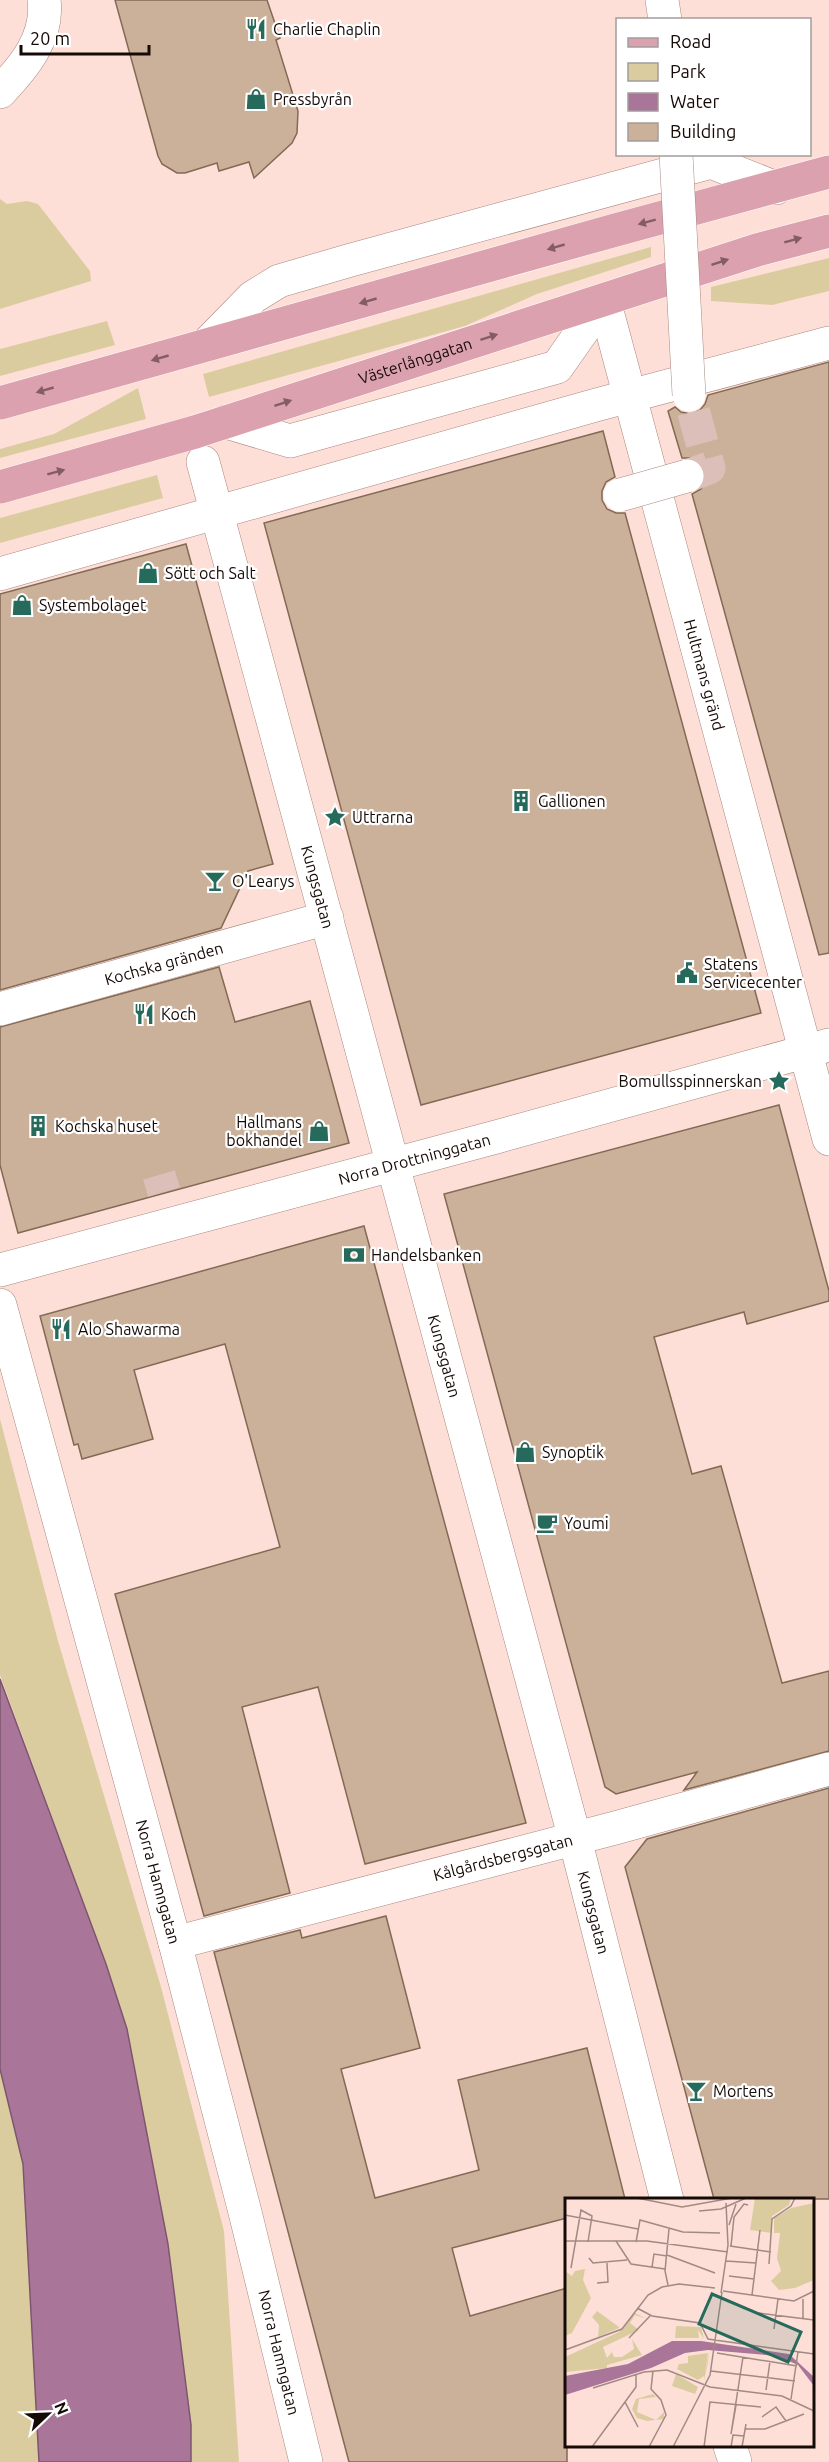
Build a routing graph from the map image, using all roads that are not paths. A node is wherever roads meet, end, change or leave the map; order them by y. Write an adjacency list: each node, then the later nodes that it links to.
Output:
1 (44, 0): 4 (street)
2 (662, 0): 3 (street)
3 (665, 18)
4 (0, 92)
5 (676, 156): 13 (street, bridge)
6 (829, 172): 7 (main road)
7 (776, 188): 11 (main road, one-way to 11); 11 (street)
8 (829, 231): 9 (main road, Västerlånggatan, one-way to 8)
9 (604, 300): 12 (street, Hultmans gränd); 15 (main road, Västerlånggatan, one-way to 9); 15 (street)
10 (829, 343): 12 (street)
11 (207, 344): 14 (main road, one-way to 14)
12 (629, 396): 20 (street); 24 (street, Hultmans gränd)
13 (689, 396)
14 (0, 403)
15 (226, 422): 18 (main road, Västerlånggatan, one-way to 15)
16 (203, 462): 20 (street, Kungsgatan)
17 (687, 476): 19 (street, bridge)
18 (0, 487)
19 (620, 495)
20 (217, 513): 21 (street); 22 (street, Kungsgatan)
21 (0, 574)
22 (327, 918): 23 (street, Kochska gränden); 26 (street, Kungsgatan)
23 (0, 1009)
24 (818, 1048): 25 (street, Hultmans gränd); 26 (street, Norra Drottninggatan)
25 (829, 1139)
26 (394, 1164): 27 (street, Norra Drottninggatan); 30 (street, Kungsgatan)
27 (0, 1270)
28 (0, 1305): 31 (street, Norra Hamngatan)
29 (829, 1769): 30 (street, Kålgårdsbergsgatan)
30 (575, 1839): 31 (street, Kålgårdsbergsgatan); 32 (street, Kungsgatan)
31 (175, 1943): 34 (street, Norra Hamngatan)
32 (668, 2198)
33 (731, 2447): 35 (street)
34 (306, 2462)
35 (735, 2462)

